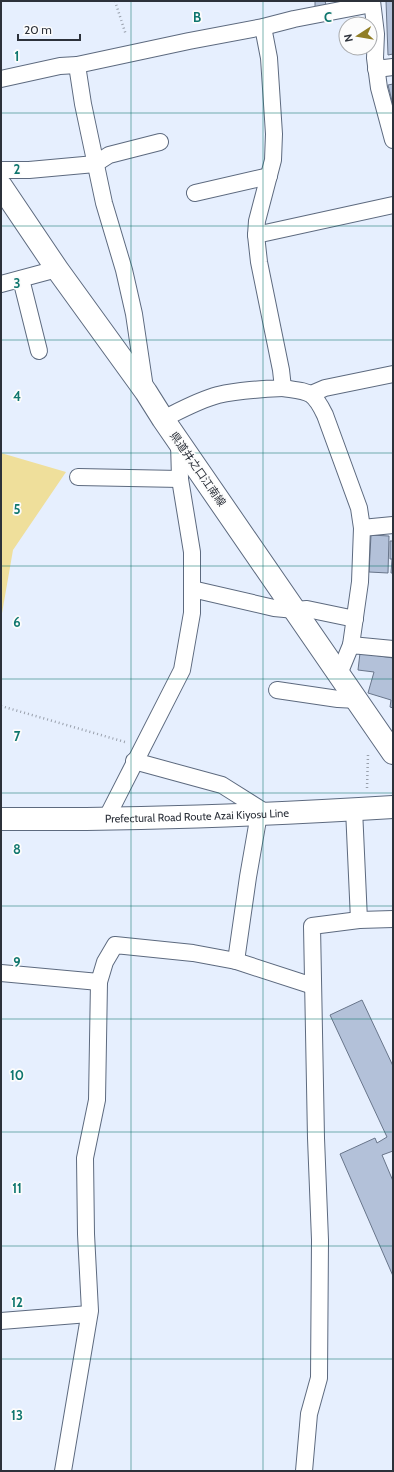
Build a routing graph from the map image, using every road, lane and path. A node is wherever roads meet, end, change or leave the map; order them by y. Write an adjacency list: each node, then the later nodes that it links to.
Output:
1 (115, 1): 4 (path)
2 (372, 2): 3 (street); 7 (street)
3 (263, 27): 4 (street); 13 (street)
4 (133, 52): 5 (street)
5 (77, 65): 8 (street); 11 (street)
6 (393, 67): 7 (street)
7 (376, 69): 9 (street)
8 (1, 79)
9 (393, 140)
10 (160, 142): 11 (street)
11 (95, 164): 12 (street); 24 (street)
12 (1, 170)
13 (268, 176): 15 (street); 17 (street)
14 (1, 186): 18 (main road, 県道井之口江南線)
15 (195, 193)
16 (393, 205): 17 (street)
17 (256, 235): 23 (street)
18 (57, 269): 19 (street); 24 (main road, 県道井之口江南線)
19 (21, 279): 20 (street); 21 (street)
20 (1, 284)
21 (39, 351)
22 (393, 374): 25 (street)
23 (283, 388): 25 (street); 26 (street)
24 (146, 392): 26 (main road, 県道井之口江南線)
25 (311, 394): 31 (street)
26 (163, 419): 27 (main road, 県道井之口江南線)
27 (179, 442): 29 (street); 33 (main road, 県道井之口江南線)
28 (78, 477): 29 (street)
29 (180, 479): 32 (street)
30 (393, 525): 31 (street)
31 (362, 528): 34 (street)
32 (192, 589): 33 (street); 42 (street)
33 (295, 610): 34 (street); 37 (main road, 県道井之口江南線)
34 (355, 619): 35 (street)
35 (351, 645): 36 (street); 37 (street)
36 (393, 649)
37 (339, 674): 39 (main road, 県道井之口江南線)
38 (276, 690): 39 (street)
39 (357, 700): 41 (main road, 県道井之口江南線)
40 (1, 706): 42 (path)
41 (373, 723): 43 (main road, 県道井之口江南線); 46 (path)
42 (142, 747): 44 (street)
43 (393, 753)
44 (134, 761): 47 (street); 49 (street)
45 (393, 807): 46 (main road, Prefectural Road Route Azai Kiyosu Line)
46 (361, 809): 47 (main road, Prefectural Road Route Azai Kiyosu Line); 51 (street)
47 (264, 814): 49 (main road, Prefectural Road Route Azai Kiyosu Line); 52 (street)
48 (1, 819): 49 (main road, Prefectural Road Route Azai Kiyosu Line)
49 (106, 819)
50 (393, 919): 51 (street)
51 (359, 920): 55 (street)
52 (236, 961): 54 (street); 55 (street)
53 (1, 973): 54 (street)
54 (99, 982): 56 (street)
55 (313, 986): 59 (street)
56 (89, 1314): 57 (street); 58 (street)
57 (1, 1321)
58 (64, 1471)
59 (304, 1471)

